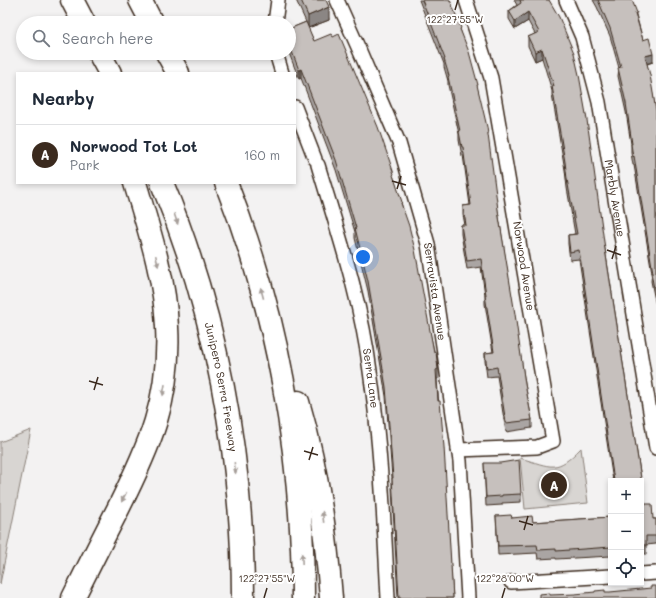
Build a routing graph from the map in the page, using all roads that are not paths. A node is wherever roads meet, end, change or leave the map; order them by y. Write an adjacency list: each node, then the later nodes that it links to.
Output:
1 (140, 0): 6 (highway)
2 (278, 0): 7 (street)
3 (337, 0): 22 (street, Serravista Avenue)
4 (466, 0): 22 (street, Norwood Avenue)
5 (566, 0): 21 (street, Marbly Avenue)
6 (148, 16)
7 (276, 16)
8 (93, 60): 12 (highway)
9 (103, 60): 13 (highway)
10 (171, 60): 14 (highway)
11 (278, 60): 15 (street)
12 (96, 72)
13 (109, 72)
14 (177, 72)
15 (282, 72)
16 (296, 110): 31 (street, Serra Lane)
17 (135, 184): 27 (highway, one-way to 27)
18 (162, 184): 28 (highway, Junipero Serra Freeway, one-way to 28)
19 (226, 184): 20 (highway, one-way to 19)
20 (267, 314): 29 (highway, one-way to 20); 30 (highway, one-way to 20)
21 (656, 448)
22 (458, 450): 32 (street, Serravista Avenue)
23 (656, 573): 24 (street)
24 (644, 574)
25 (608, 576): 26 (street)
26 (511, 582)
27 (73, 598)
28 (243, 598)
29 (303, 598)
30 (331, 598)
31 (388, 598)
32 (468, 598)

